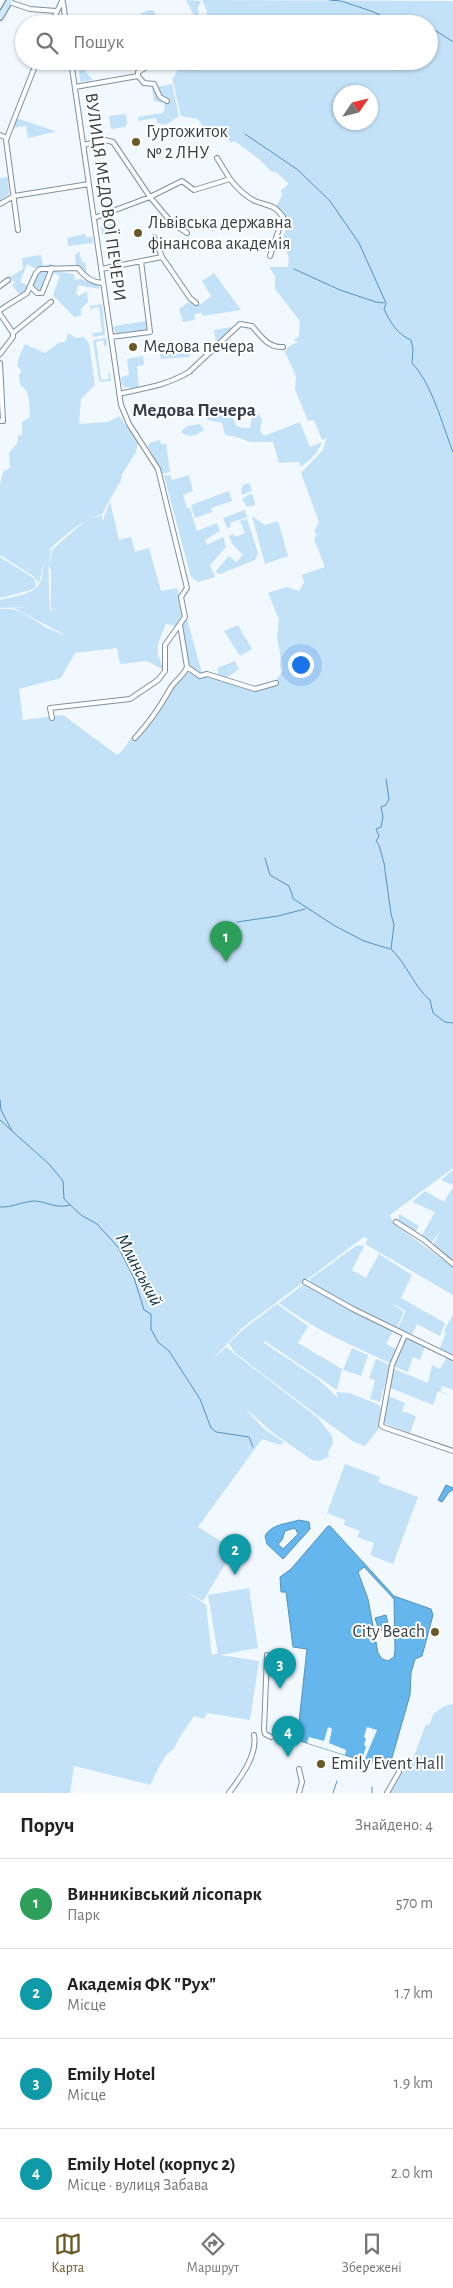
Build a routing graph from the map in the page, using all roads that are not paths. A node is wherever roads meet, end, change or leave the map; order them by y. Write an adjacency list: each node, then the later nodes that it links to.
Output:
1 (9, 1): 3 (street); 6 (main road)
2 (62, 1): 3 (street); 5 (street)
3 (56, 11): 4 (street)
4 (54, 15)
5 (64, 15)
6 (0, 17)
7 (33, 70): 14 (street)
8 (72, 70): 11 (street, ВУЛИЦЯ МЕДОВОЇ ПЕЧЕРИ)
9 (142, 70): 10 (street)
10 (138, 76): 11 (street); 12 (street)
11 (75, 87): 15 (street, ВУЛИЦЯ МЕДОВОЇ ПЕЧЕРИ)
12 (167, 101)
13 (0, 135): 14 (street)
14 (7, 138): 19 (street)
15 (83, 145): 18 (street, ВУЛИЦЯ МЕДОВОЇ ПЕЧЕРИ); 20 (street)
16 (216, 158): 17 (street)
17 (230, 179): 20 (street); 26 (street)
18 (89, 184): 19 (street); 22 (street, ВУЛИЦЯ МЕДОВОЇ ПЕЧЕРИ)
19 (14, 196): 21 (street); 23 (street)
20 (150, 197): 22 (street); 24 (street)
21 (0, 204)
22 (94, 218): 30 (street, ВУЛИЦЯ МЕДОВОЇ ПЕЧЕРИ)
23 (18, 230)
24 (187, 233)
25 (154, 237): 27 (street)
26 (270, 256)
27 (162, 257): 28 (street); 36 (street)
28 (141, 261): 30 (street); 40 (street)
29 (52, 268): 32 (street); 34 (street); 34 (street)
30 (101, 269): 32 (street, ВУЛИЦЯ МЕДОВОЇ ПЕЧЕРИ)
31 (8, 280): 33 (street)
32 (103, 283): 40 (street, ВУЛИЦЯ МЕДОВОЇ ПЕЧЕРИ)
33 (0, 286)
34 (30, 286): 37 (street)
35 (51, 302): 39 (street)
36 (196, 303)
37 (0, 310)
38 (0, 314): 39 (street)
39 (13, 333): 42 (street)
40 (111, 337): 44 (street, ВУЛИЦЯ МЕДОВОЇ ПЕЧЕРИ)
41 (283, 347): 44 (street)
42 (0, 354)
43 (0, 363): 45 (street)
44 (119, 394): 46 (street, ВУЛИЦЯ МЕДОВОЇ ПЕЧЕРИ)
45 (0, 421)
46 (180, 625): 47 (street, ВУЛИЦЯ МЕДОВОЇ ПЕЧЕРИ); 49 (street)
47 (187, 667): 48 (street); 50 (street)
48 (276, 683)
49 (52, 718)
50 (135, 738)
51 (396, 1222): 52 (street)
52 (453, 1264)
53 (304, 1282): 54 (street)
54 (405, 1335): 55 (street); 56 (street)
55 (453, 1358)
56 (453, 1451)
57 (266, 1655): 59 (street)
58 (254, 1736): 64 (street)
59 (271, 1737)
60 (280, 1738): 61 (street)
61 (293, 1740)
62 (299, 1769): 65 (street)
63 (398, 1772): 66 (street)
64 (229, 1793)
65 (299, 1793)
66 (387, 1793)

